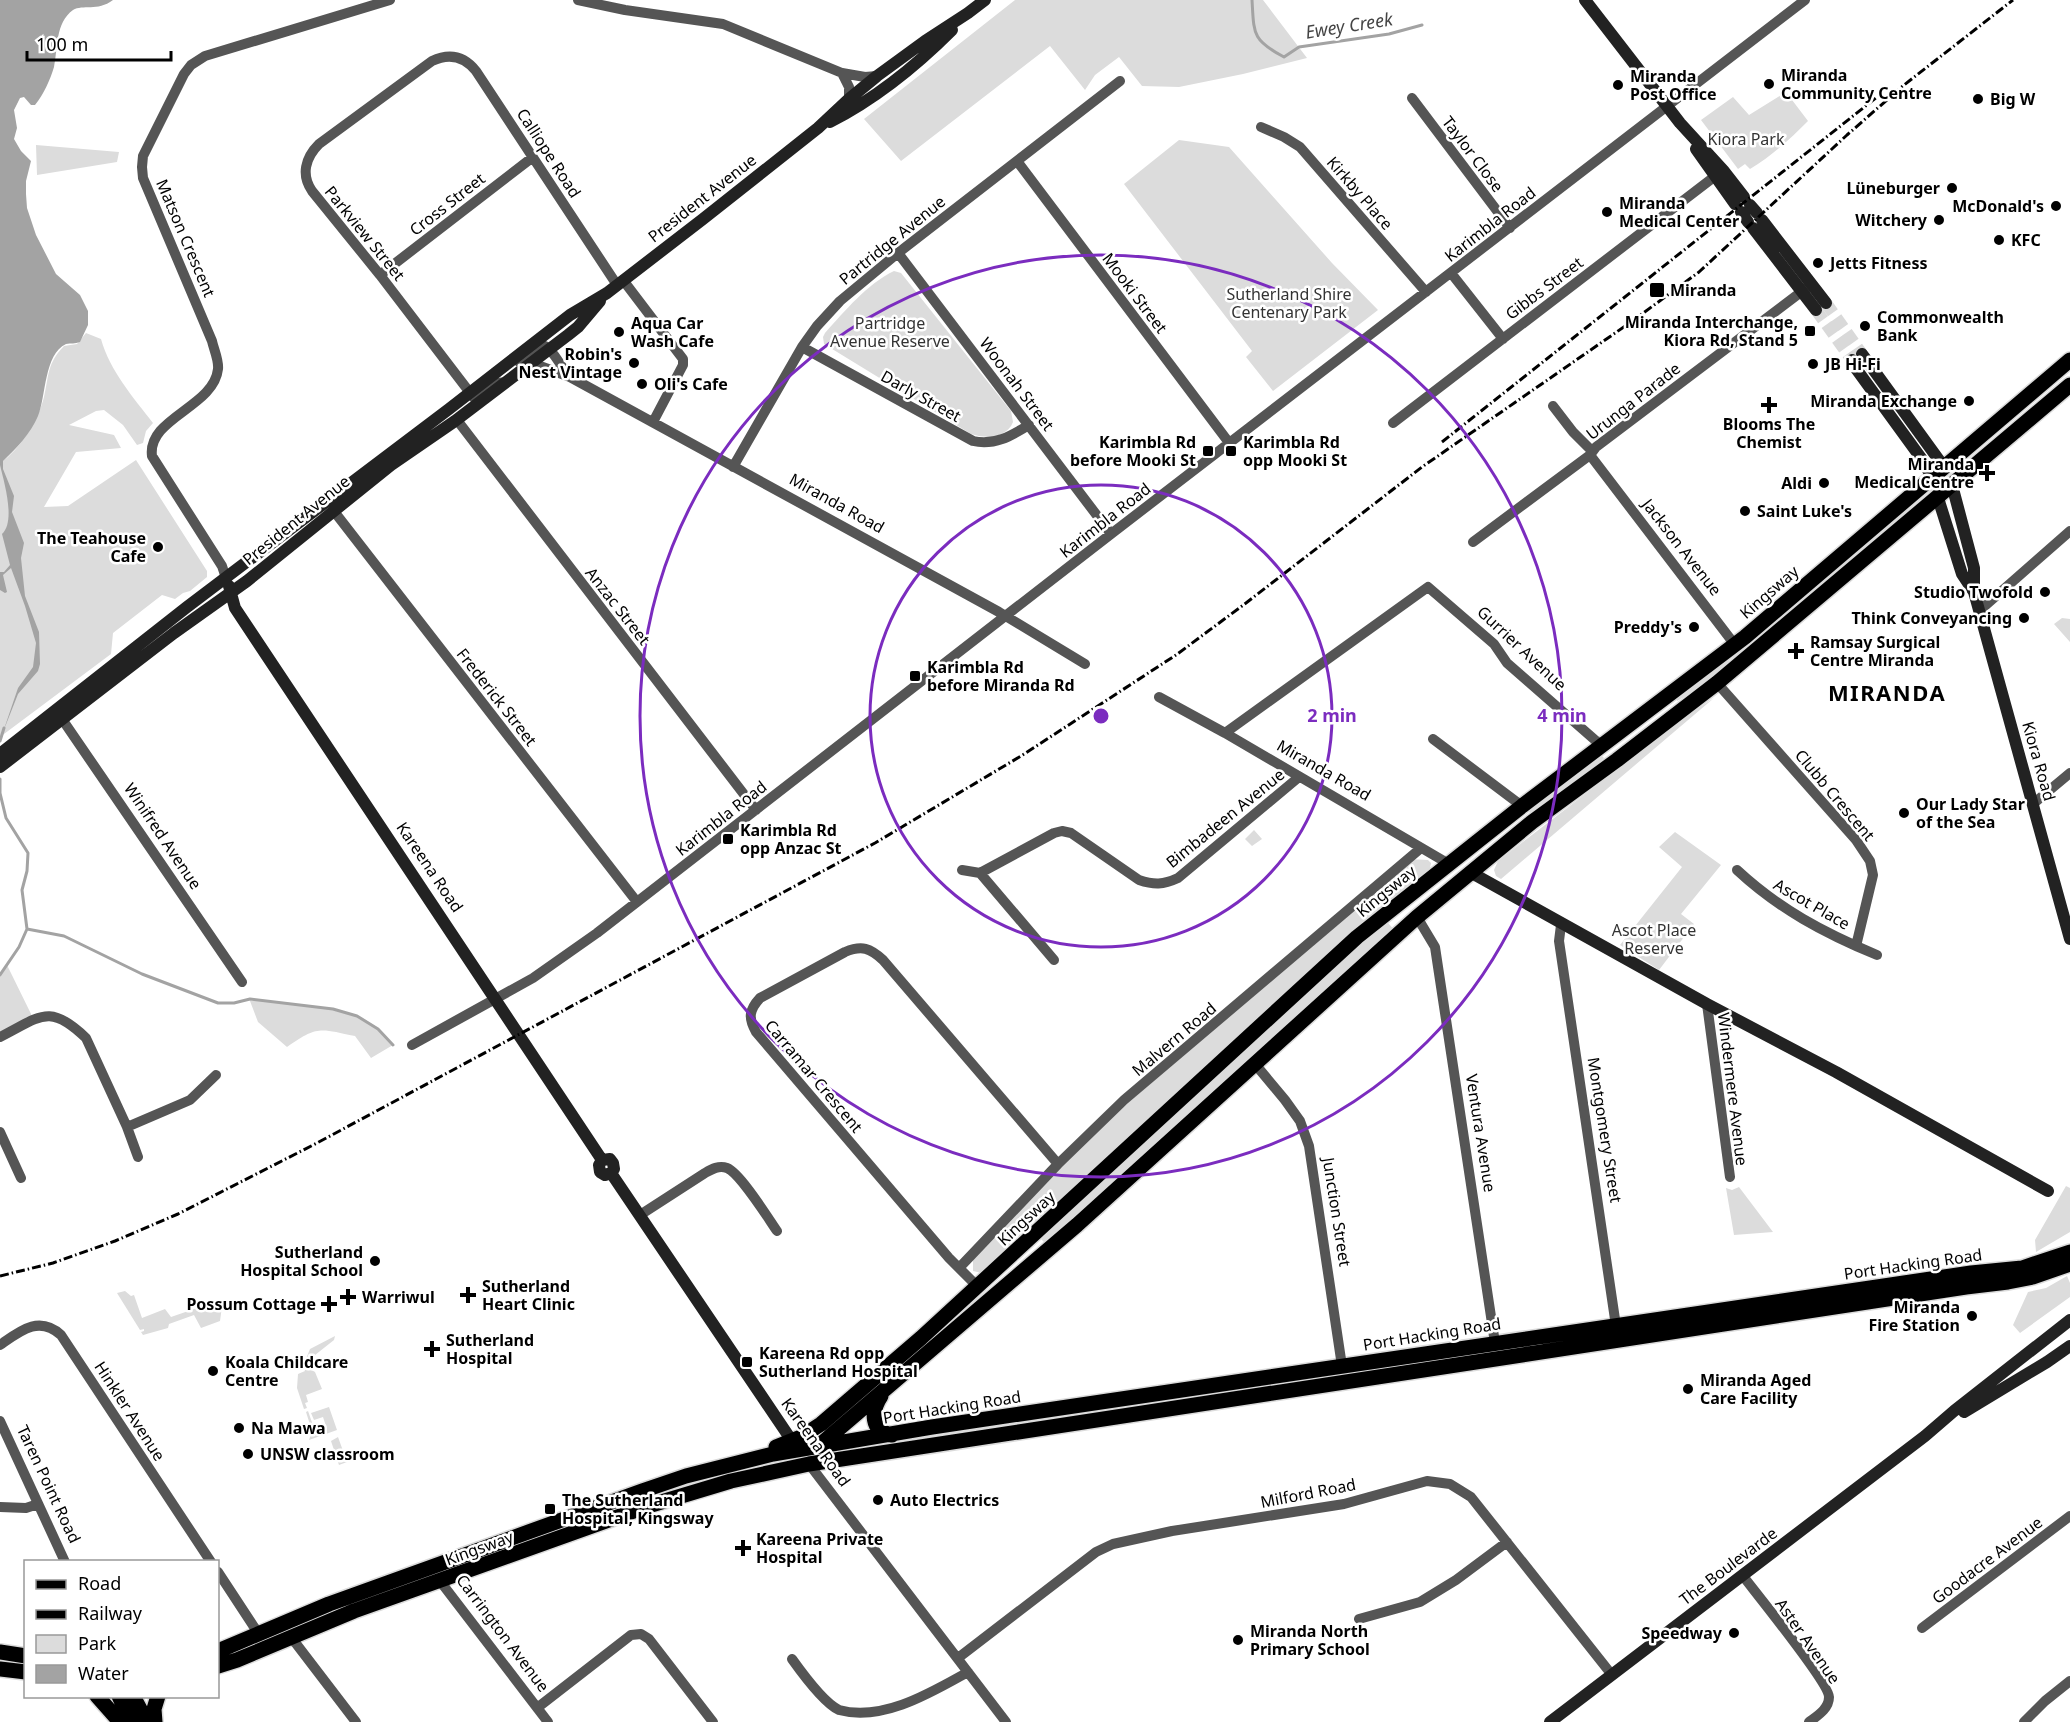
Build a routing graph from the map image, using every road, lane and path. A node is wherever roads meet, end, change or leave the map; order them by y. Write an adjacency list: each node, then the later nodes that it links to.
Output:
1 (390, 0): 55 (street, Matson Crescent)
2 (578, 0): 8 (street)
3 (985, 0): 6 (main road, President Avenue)
4 (1805, 0): 13 (street, Karimbla Road)
5 (1588, 1): 13 (main road)
6 (968, 13): 9 (main road, President Avenue); 16 (main road, President Avenue)
7 (442, 57): 17 (street, Calliope Road); 24 (street, Parkview Street)
8 (842, 73): 9 (street); 12 (street)
9 (877, 76): 12 (main road, President Avenue)
10 (1120, 81): 18 (street, Partridge Avenue)
11 (1412, 98): 21 (street, Taylor Close)
12 (849, 99): 16 (main road, President Avenue)
13 (1666, 106): 14 (main road); 21 (street, Karimbla Road)
14 (1680, 123): 19 (main road); 20 (main road)
15 (1261, 127): 27 (street, Kirkby Place)
16 (818, 128): 25 (main road, President Avenue)
17 (533, 157): 24 (street, Cross Street); 25 (street, Calliope Road)
18 (1017, 160): 22 (street, Partridge Avenue); 45 (street, Mooki Street)
19 (1714, 177): 20 (main road); 29 (street, Gibbs Street)
20 (1749, 213): 26 (main road)
21 (1510, 228): 23 (street, Karimbla Road)
22 (898, 253): 30 (street, Partridge Avenue); 44 (street, Woonah Street)
23 (1451, 273): 27 (street, Karimbla Road); 29 (street)
24 (380, 275): 39 (street, Parkview Street)
25 (615, 286): 31 (main road, President Avenue); 35 (main road, President Avenue); 42 (street, Calliope Road)
26 (1807, 288): 28 (main road); 46 (street, Urunga Parade)
27 (1426, 292): 45 (street, Karimbla Road)
28 (1821, 306)
29 (1503, 339): 43 (street, Gibbs Street)
30 (802, 347): 44 (street, Darly Street); 47 (street, Partridge Avenue)
31 (550, 349): 34 (main road, President Avenue); 35 (street); 36 (street, Miranda Road)
32 (1857, 357): 48 (main road, Kiora Road)
33 (2070, 360): 48 (main road, Kingsway)
34 (526, 367): 36 (street, Miranda Road); 37 (main road, President Avenue)
35 (499, 370): 39 (main road, President Avenue)
36 (570, 377): 42 (street, Miranda Road)
37 (506, 383): 39 (street); 41 (main road, President Avenue)
38 (2070, 385): 49 (main road)
39 (470, 393): 55 (main road, President Avenue)
40 (1553, 406): 46 (street, Jackson Avenue)
41 (457, 420): 51 (main road, President Avenue); 76 (street, Anzac Street)
42 (653, 422): 47 (street, Miranda Road)
43 (1392, 423)
44 (1029, 425): 53 (street, Woonah Street)
45 (1230, 444): 53 (street, Karimbla Road)
46 (1591, 453): 54 (street, Urunga Parade); 60 (street, Jackson Avenue)
47 (733, 467): 59 (street, Miranda Road)
48 (1938, 472): 49 (main road, Kiora Road); 50 (main road, Kiora Road); 60 (main road, Kingsway)
49 (1952, 485): 50 (main road); 56 (main road, Kiora Road)
50 (1938, 498): 56 (main road, Kiora Road); 61 (main road)
51 (333, 510): 57 (main road, President Avenue); 83 (street, Frederick Street)
52 (2070, 531): 58 (street)
53 (1111, 534): 59 (street, Karimbla Road)
54 (1473, 542)
55 (226, 578): 57 (main road, Matson Crescent); 65 (main road, President Avenue)
56 (1974, 592): 58 (main road, Kiora Road)
57 (230, 593): 65 (main road, President Avenue); 91 (main road, Kareena Road)
58 (1979, 611): 74 (main road, Kiora Road)
59 (1006, 616): 62 (street, Miranda Road); 76 (street, Karimbla Road)
60 (1735, 645): 61 (main road, Jackson Avenue); 68 (main road, Kingsway)
61 (1746, 660): 63 (main road)
62 (1085, 664)
63 (1718, 683): 70 (main road); 87 (street, Clubb Crescent)
64 (1159, 697): 66 (street, Miranda Road)
65 (58, 715): 69 (main road, President Avenue); 71 (main road, President Avenue); 90 (street, Winifred Avenue)
66 (1226, 733): 68 (street, Gurrier Avenue); 73 (street, Miranda Road)
67 (1433, 740): 75 (street)
68 (1603, 747): 70 (main road, Gurrier Avenue); 75 (main road, Kingsway)
69 (0, 754)
70 (1617, 760): 82 (main road)
71 (0, 767)
72 (2070, 773): 74 (street)
73 (1299, 777): 77 (street, Miranda Road); 81 (street, Bimbadeen Avenue)
74 (2033, 804): 86 (main road, Kiora Road)
75 (1522, 806): 78 (main road, Kingsway)
76 (756, 810): 83 (street, Karimbla Road)
77 (1421, 848): 78 (street, Miranda Road); 100 (street, Malvern Road)
78 (1449, 864): 82 (main road, Miranda Road); 109 (main road, Kingsway)
79 (962, 870): 81 (street)
80 (1737, 870): 87 (street, Ascot Place)
81 (980, 873): 89 (street)
82 (1470, 873): 84 (main road); 85 (main road)
83 (637, 902): 91 (street, Karimbla Road)
84 (1417, 917): 95 (main road); 115 (street, Ventura Avenue)
85 (1561, 924): 92 (main road); 112 (street, Montgomery Street)
86 (2070, 939)
87 (1856, 946): 88 (street, Ascot Place)
88 (1877, 955)
89 (1054, 960)
90 (242, 982)
91 (496, 999): 94 (street, Karimbla Road); 104 (main road, Kareena Road)
92 (1707, 1004): 101 (street, Windermere Avenue); 103 (main road)
93 (0, 1036): 97 (street)
94 (412, 1045)
95 (1255, 1064): 110 (main road); 116 (street, Junction Street)
96 (216, 1075): 97 (street)
97 (127, 1127): 99 (street)
98 (0, 1132): 102 (street)
99 (138, 1157)
100 (1058, 1164): 108 (street, Malvern Road); 108 (street, Carramar Crescent)
101 (1730, 1177)
102 (21, 1178)
103 (2048, 1191)
104 (640, 1215): 105 (street); 122 (main road, Kareena Road)
105 (777, 1231)
106 (2070, 1252): 112 (main road, Port Hacking Road)
107 (2070, 1264): 112 (main road, Port Hacking Road)
108 (960, 1267): 109 (street, Carramar Crescent)
109 (978, 1287): 110 (main road); 122 (main road, Kingsway)
110 (991, 1301): 117 (main road)
111 (2070, 1320): 120 (main road, The Boulevarde)
112 (1618, 1333): 115 (main road, Port Hacking Road)
113 (0, 1345): 128 (street, Hinkler Avenue)
114 (2070, 1346): 120 (main road, The Boulevarde)
115 (1496, 1351): 116 (main road, Port Hacking Road)
116 (1344, 1373): 119 (main road, Port Hacking Road); 122 (main road, Port Hacking Road)
117 (887, 1389): 119 (main road); 121 (main road)
118 (0, 1421): 123 (street, Taren Point Road)
119 (891, 1435): 121 (main road, Port Hacking Road)
120 (1925, 1436): 131 (main road, The Boulevarde)
121 (819, 1446): 122 (main road, Port Hacking Road)
122 (801, 1452): 129 (main road, Kingsway); 132 (main road, Kingsway); 142 (street, Kareena Road)
123 (38, 1504): 124 (street); 127 (street, Taren Point Road)
124 (0, 1507)
125 (2070, 1516): 135 (street, Goodacre Avenue)
126 (1507, 1542): 133 (street); 142 (street, Milford Road); 150 (street, Milford Road)
127 (63, 1560)
128 (210, 1560)
129 (429, 1567): 132 (main road, Carrington Avenue); 134 (main road, Kingsway)
130 (219, 1574): 136 (street)
131 (1743, 1575): 150 (main road, The Boulevarde); 166 (street, Aster Avenue)
132 (440, 1581): 137 (main road, Kingsway); 156 (street, Carrington Avenue)
133 (1359, 1620)
134 (284, 1622): 136 (main road, Kingsway); 137 (main road)
135 (1922, 1628)
136 (258, 1634): 138 (main road); 139 (main road, Kingsway)
137 (291, 1637): 138 (main road, Kingsway); 161 (street)
138 (265, 1649): 144 (main road, Kingsway)
139 (219, 1651)
140 (0, 1652): 141 (main road)
141 (24, 1656)
142 (958, 1658): 149 (street, Kareena Road)
143 (792, 1659): 149 (street)
144 (237, 1660): 145 (main road, Kingsway); 148 (main road)
145 (219, 1666)
146 (0, 1669): 147 (main road)
147 (24, 1672)
148 (219, 1672)
149 (968, 1672): 164 (street, Kareena Road)
150 (1612, 1675): 165 (main road, The Boulevarde)
151 (2070, 1681): 167 (street)
152 (99, 1698): 157 (main road)
153 (120, 1698): 158 (main road)
154 (134, 1698): 159 (main road)
155 (158, 1698): 160 (main road)
156 (537, 1708): 162 (street, Carrington Avenue); 163 (street)
157 (120, 1722)
158 (131, 1722)
159 (147, 1722)
160 (155, 1722)
161 (356, 1722)
162 (548, 1722)
163 (713, 1722)
164 (1006, 1722)
165 (1550, 1722)
166 (1809, 1722)
167 (2024, 1722)

